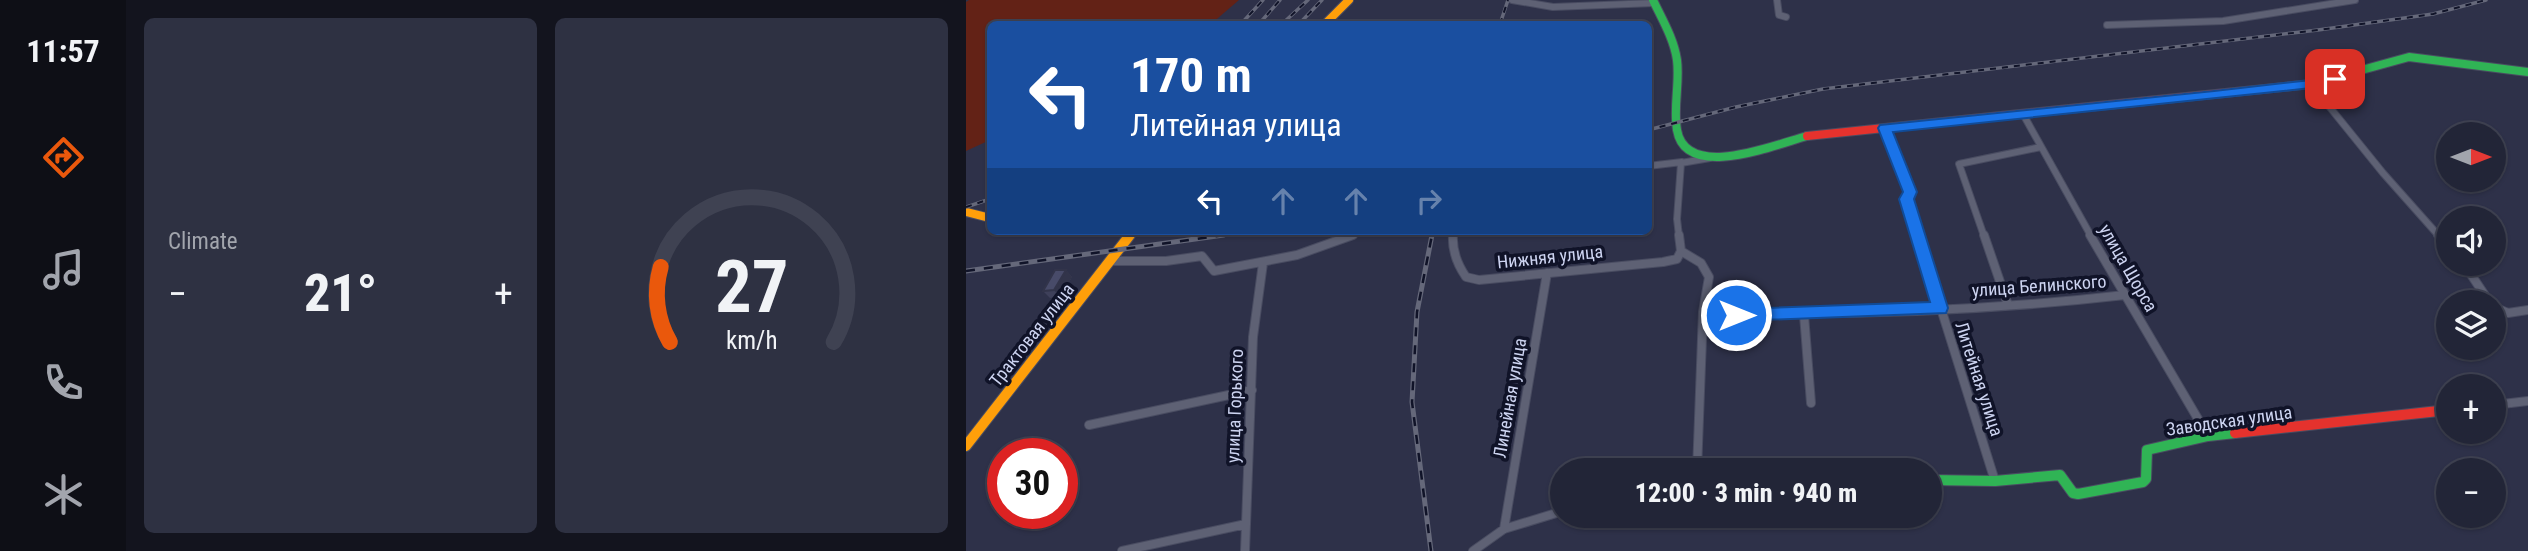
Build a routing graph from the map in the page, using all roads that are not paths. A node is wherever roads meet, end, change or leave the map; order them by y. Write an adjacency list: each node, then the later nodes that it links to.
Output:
1 (1349, 0): 8 (main road)
2 (1512, 0): 6 (street)
3 (1777, 0): 7 (street)
4 (2355, 0): 9 (street)
5 (1654, 1): 6 (street); 15 (main road)
6 (1574, 3)
7 (1786, 17)
8 (1328, 21)
9 (2107, 25)
10 (2528, 72): 11 (main road)
11 (2311, 84): 12 (main road); 20 (street)
12 (2023, 114): 13 (main road); 14 (street, улица Щорса)
13 (1884, 128): 15 (main road); 30 (street, Литейная улица)
14 (2041, 147): 28 (street, улица Щорса); 29 (street)
15 (1713, 158): 16 (street)
16 (1682, 162): 17 (street); 24 (street)
17 (1652, 166)
18 (966, 212): 19 (main road)
19 (987, 217)
20 (2436, 233)
21 (1128, 235): 25 (main road, Трактовая улица)
22 (1352, 235): 26 (street)
23 (1452, 235): 27 (street, Нижняя улица)
24 (1681, 251): 27 (street, Нижняя улица); 33 (street)
25 (1109, 261): 26 (street); 42 (main road, Трактовая улица)
26 (1264, 263): 35 (street, улица Горького)
27 (1548, 273): 48 (street, Линейная улица)
28 (2125, 295): 29 (street, улица Белинского); 41 (street, улица Щорса)
29 (2008, 305): 30 (street, улица Белинского)
30 (1940, 308): 34 (street, улица Белинского); 45 (street, Литейная улица)
31 (2528, 310): 32 (street)
32 (2506, 312)
33 (1703, 313): 34 (street, улица Белинского); 43 (street)
34 (1804, 315): 37 (street)
35 (1252, 390): 40 (street); 47 (street, улица Горького)
36 (2528, 401): 38 (street)
37 (1811, 402)
38 (2506, 404)
39 (2436, 411): 41 (main road, Заводская улица)
40 (1089, 425)
41 (2208, 436): 45 (main road, Заводская улица)
42 (966, 446)
43 (1697, 458)
44 (1942, 480): 45 (main road, Заводская улица)
45 (1995, 481)
46 (1550, 515): 48 (street)
47 (1246, 524): 49 (street); 50 (street, улица Горького)
48 (1504, 529): 51 (street)
49 (1122, 551)
50 (1245, 551)
51 (1473, 551)

